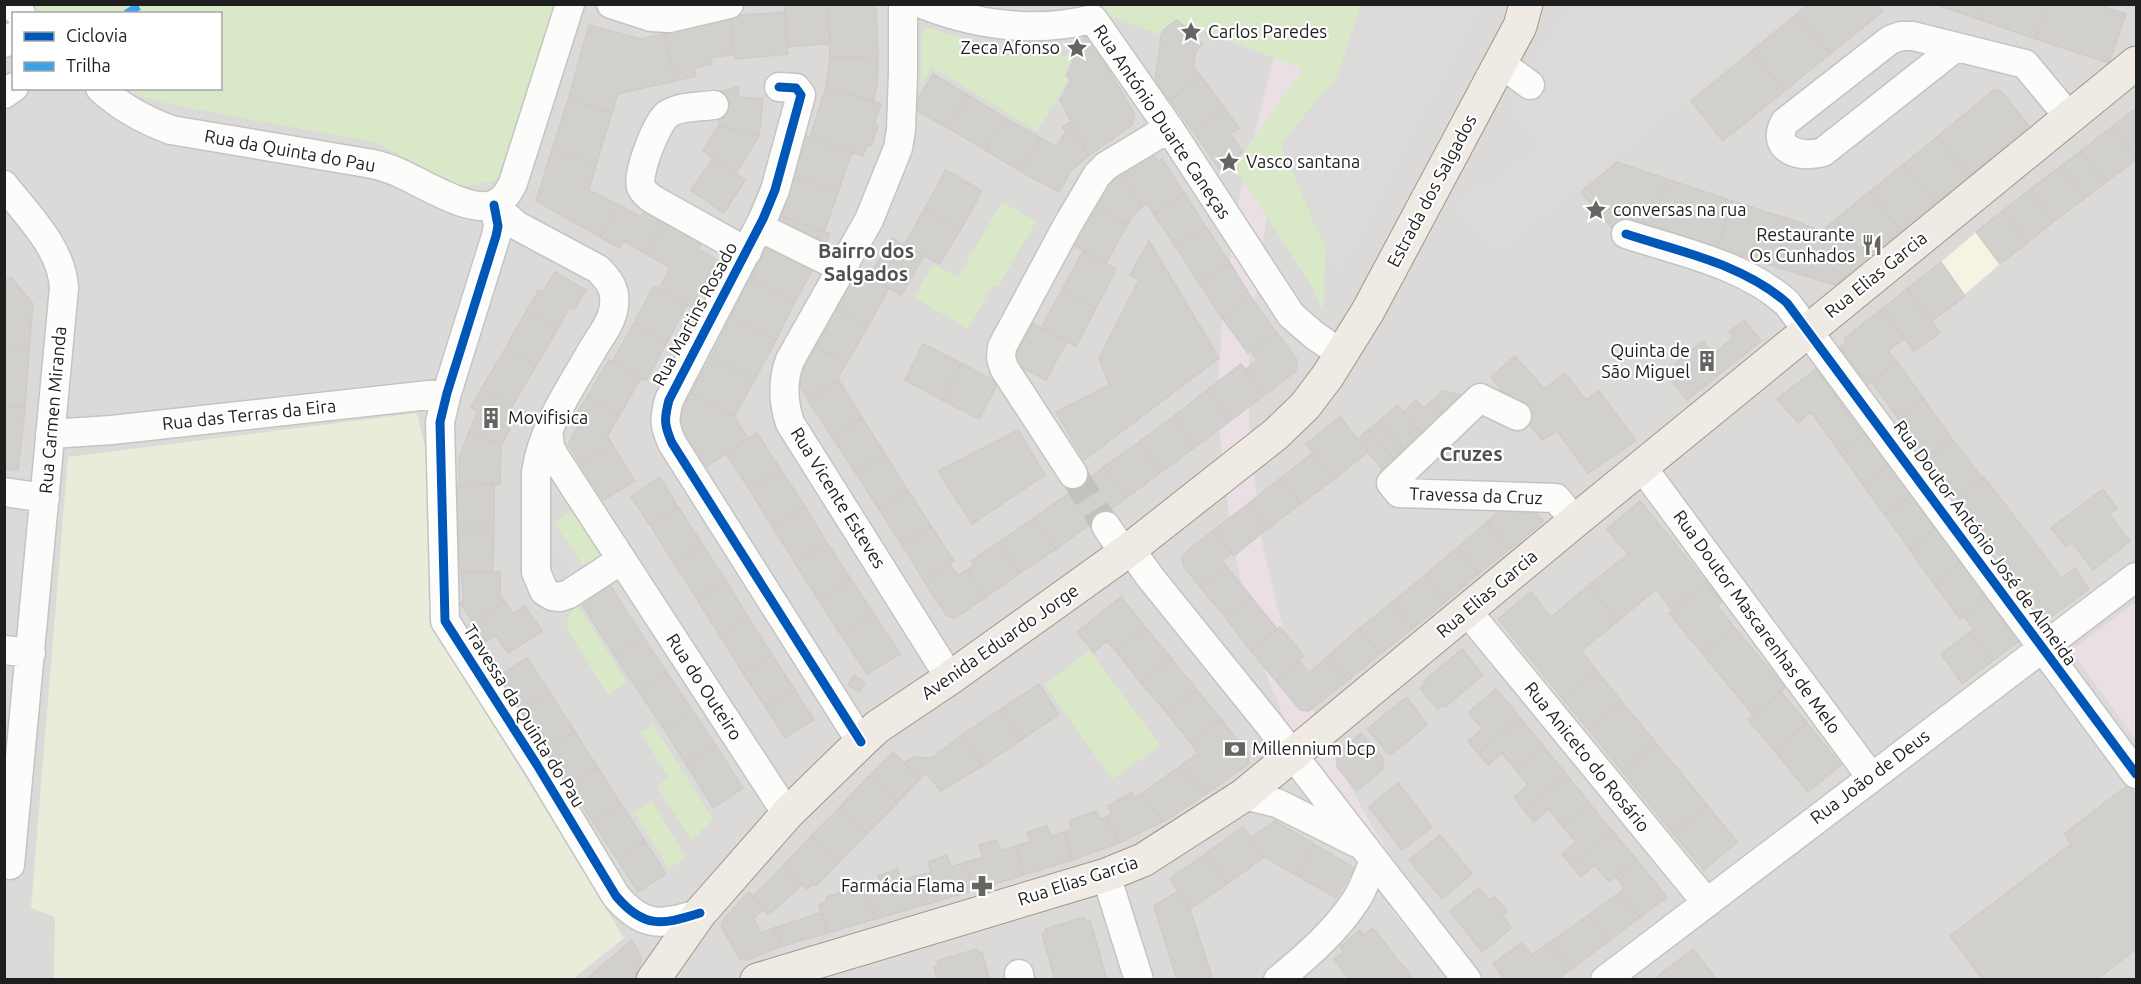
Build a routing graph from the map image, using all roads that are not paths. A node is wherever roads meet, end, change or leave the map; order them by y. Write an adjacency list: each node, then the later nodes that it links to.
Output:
1 (570, 4): 18 (street)
2 (611, 4): 3 (street)
3 (729, 4)
4 (903, 4): 21 (street, Rua Vicente Esteves)
5 (922, 4): 6 (street, Rua António Duarte Caneças)
6 (1089, 12): 16 (street, Rua António Duarte Caneças)
7 (1528, 12): 9 (main road, Estrada dos Salgados)
8 (1956, 47): 8 (street); 15 (street)
9 (1500, 63): 11 (street); 23 (main road, Estrada dos Salgados)
10 (2136, 63): 15 (main road, Rua Elias Garcia)
11 (1530, 85)
12 (779, 87): 20 (street, Rua Martins Rosado)
13 (102, 90): 18 (street, Rua da Quinta do Pau)
14 (714, 105): 20 (street, Rua Martins Rosado)
15 (2069, 117): 22 (main road, Rua Elias Garcia)
16 (1169, 128): 23 (street, Rua António Duarte Caneças); 29 (street)
17 (4, 185): 27 (street, Rua Carmen Miranda)
18 (489, 205): 24 (street, Travessa da Quinta do Pau); 26 (street)
19 (1626, 234): 22 (street, Rua Doutor António José de Almeida)
20 (753, 240): 21 (street); 41 (street, Rua Martins Rosado)
21 (842, 268): 40 (street, Rua Vicente Esteves)
22 (1808, 330): 28 (main road, Rua Elias Garcia); 38 (street, Rua Doutor António José de Almeida)
23 (1343, 355): 34 (main road, Avenida Eduardo Jorge)
24 (447, 393): 27 (street, Rua das Terras da Eira); 51 (street, Travessa da Quinta do Pau)
25 (1517, 416): 32 (street, Travessa da Cruz)
26 (548, 430): 35 (street, Rua do Outeiro); 35 (street)
27 (50, 434): 31 (street, Rua Carmen Miranda)
28 (1642, 466): 32 (main road, Rua Elias Garcia); 44 (street, Rua Doutor Mascarenhas de Melo)
29 (1073, 474)
30 (4, 492): 31 (street)
31 (45, 498): 39 (street, Rua Carmen Miranda)
32 (1575, 521): 37 (main road, Rua Elias Garcia)
33 (1106, 526): 34 (street)
34 (1127, 551): 40 (main road, Avenida Eduardo Jorge); 42 (street)
35 (621, 560): 46 (street, Rua do Outeiro)
36 (2136, 577): 38 (street, Rua João de Deus)
37 (1467, 610): 42 (main road, Rua Elias Garcia); 50 (street, Rua Aniceto do Rosário)
38 (2043, 648): 43 (street, Rua Doutor António José de Almeida); 44 (street, Rua João de Deus)
39 (18, 652): 48 (street, Rua Carmen Miranda)
40 (950, 678): 41 (main road, Avenida Eduardo Jorge)
41 (861, 742): 46 (main road, Avenida Eduardo Jorge)
42 (1293, 755): 45 (main road, Rua Elias Garcia); 47 (street)
43 (2136, 774)
44 (1871, 777): 50 (street, Rua João de Deus)
45 (1244, 795): 47 (street); 49 (main road, Rua Elias Garcia)
46 (787, 814): 51 (main road, Avenida Eduardo Jorge)
47 (1368, 853): 56 (street); 57 (street)
48 (4, 864)
49 (1106, 875): 54 (main road, Rua Elias Garcia); 55 (street)
50 (1707, 903): 58 (street, Rua João de Deus)
51 (700, 913): 52 (main road, Avenida Eduardo Jorge)
52 (678, 964): 53 (main road)
53 (653, 980)
54 (757, 980)
55 (1139, 980)
56 (1278, 980)
57 (1467, 980)
58 (1605, 980)

